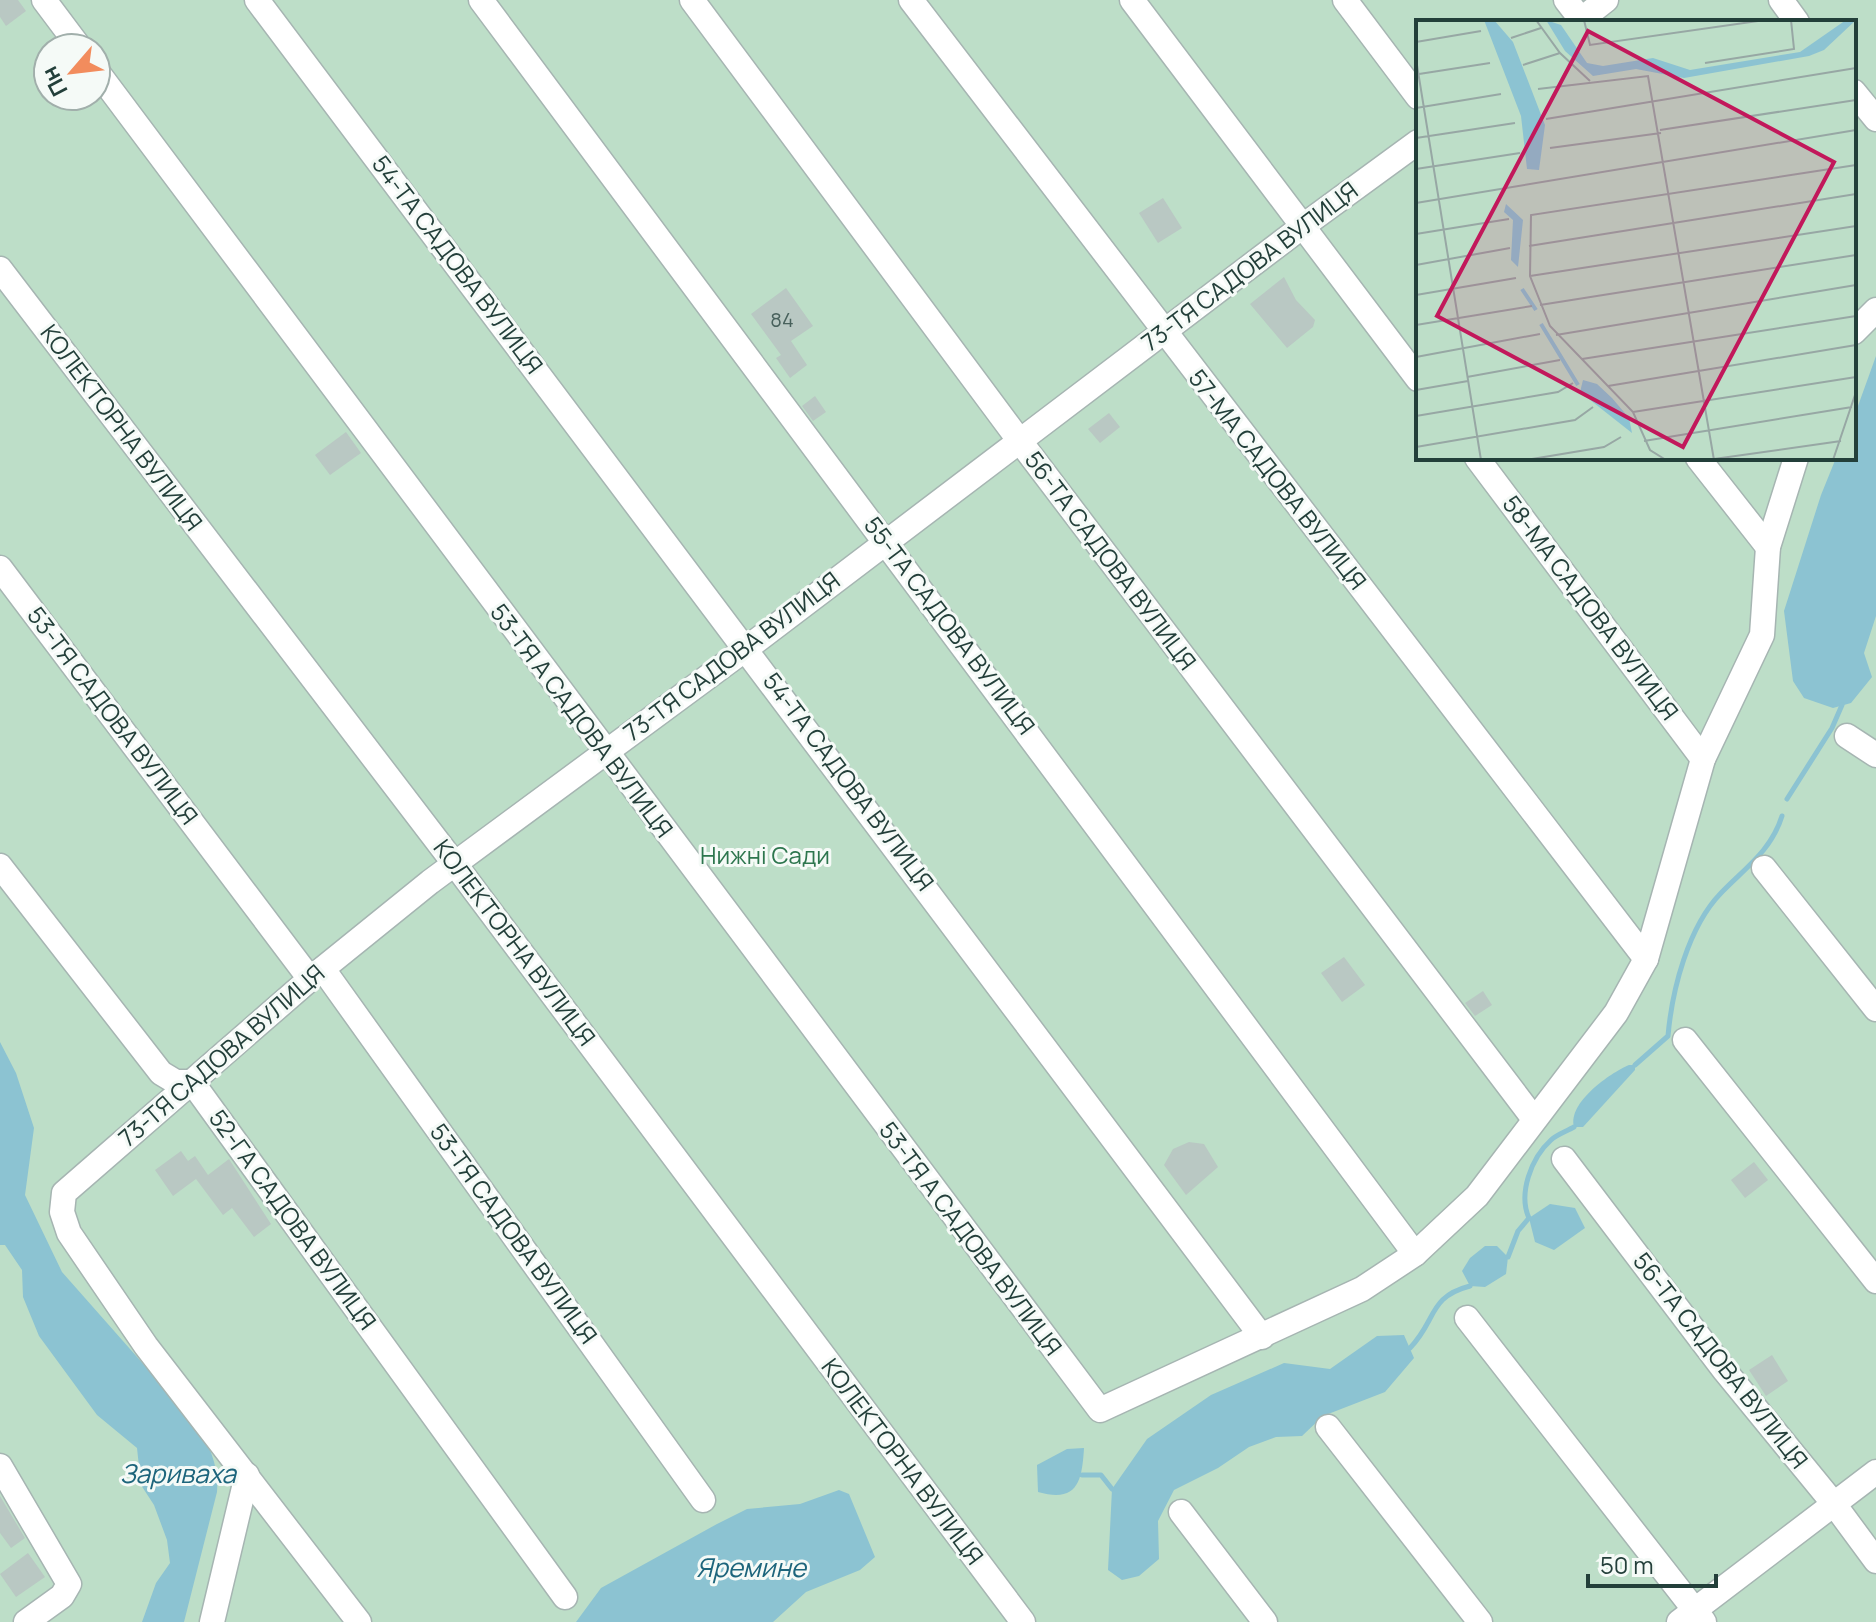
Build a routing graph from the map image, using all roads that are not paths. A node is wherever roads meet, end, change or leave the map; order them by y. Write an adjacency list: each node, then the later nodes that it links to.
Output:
1 (44, 0): 12 (street)
2 (257, 0): 31 (street, 54-ТА САДОВА ВУЛИЦЯ)
3 (481, 0): 28 (street, 55-ТА САДОВА ВУЛИЦЯ)
4 (692, 0): 24 (street, 56-ТА САДОВА ВУЛИЦЯ)
5 (911, 0): 22 (street, 57-МА САДОВА ВУЛИЦЯ)
6 (1132, 0): 18 (street)
7 (1345, 0): 14 (street)
8 (1606, 0): 10 (street)
9 (1781, 0): 11 (street)
10 (1577, 16)
11 (1796, 20)
12 (68, 32)
13 (112, 91): 33 (street, 53-ТЯ А САДОВА ВУЛИЦЯ)
14 (1416, 94)
15 (1856, 94): 16 (street)
16 (1876, 119)
17 (1416, 143): 18 (street, 73-ТЯ САДОВА ВУЛИЦЯ)
18 (1303, 226): 22 (street, 73-ТЯ САДОВА ВУЛИЦЯ); 23 (street)
19 (0, 269): 36 (street, КОЛЕКТОРНА ВУЛИЦЯ)
20 (1876, 310): 21 (street)
21 (1856, 330)
22 (1163, 332): 24 (street, 73-ТЯ САДОВА ВУЛИЦЯ); 39 (street, 57-МА САДОВА ВУЛИЦЯ)
23 (1416, 376)
24 (1019, 440): 28 (street, 73-ТЯ САДОВА ВУЛИЦЯ); 44 (street, 56-ТА САДОВА ВУЛИЦЯ)
25 (1479, 460): 35 (street, 58-МА САДОВА ВУЛИЦЯ)
26 (1700, 460): 29 (street)
27 (1795, 460): 29 (street)
28 (886, 541): 31 (street, 73-ТЯ САДОВА ВУЛИЦЯ); 46 (street, 55-ТА САДОВА ВУЛИЦЯ)
29 (1768, 547): 35 (street)
30 (0, 568): 40 (street, 53-ТЯ САДОВА ВУЛИЦЯ)
31 (747, 648): 33 (street, 73-ТЯ САДОВА ВУЛИЦЯ); 49 (street, 54-ТА САДОВА ВУЛИЦЯ)
32 (1847, 736): 34 (street)
33 (604, 752): 36 (street, 73-ТЯ САДОВА ВУЛИЦЯ); 49 (street, 53-ТЯ А САДОВА ВУЛИЦЯ)
34 (1876, 755)
35 (1703, 759): 39 (street)
36 (454, 863): 40 (street, 73-ТЯ САДОВА ВУЛИЦЯ); 63 (street, КОЛЕКТОРНА ВУЛИЦЯ)
37 (0, 866): 43 (street)
38 (1764, 868): 41 (street)
39 (1646, 959): 44 (street)
40 (316, 974): 43 (street, 73-ТЯ САДОВА ВУЛИЦЯ); 54 (street, 53-ТЯ САДОВА ВУЛИЦЯ)
41 (1876, 1009)
42 (1685, 1040): 47 (street)
43 (192, 1082): 53 (street, 73-ТЯ САДОВА ВУЛИЦЯ); 58 (street, 52-ГА САДОВА ВУЛИЦЯ)
44 (1534, 1119): 46 (street)
45 (1564, 1159): 55 (street, 56-ТА САДОВА ВУЛИЦЯ)
46 (1415, 1254): 49 (street)
47 (1876, 1281)
48 (1467, 1318): 59 (street)
49 (1262, 1337)
50 (1328, 1427): 65 (street)
51 (0, 1466): 60 (street)
52 (1876, 1472): 55 (street)
53 (247, 1475): 61 (street); 62 (street)
54 (703, 1500)
55 (1834, 1504): 57 (street, 56-ТА САДОВА ВУЛИЦЯ); 59 (street)
56 (1181, 1512): 64 (street)
57 (1876, 1561)
58 (565, 1597)
59 (1693, 1618)
60 (26, 1622)
61 (212, 1622)
62 (359, 1622)
63 (1023, 1622)
64 (1265, 1622)
65 (1480, 1622)

